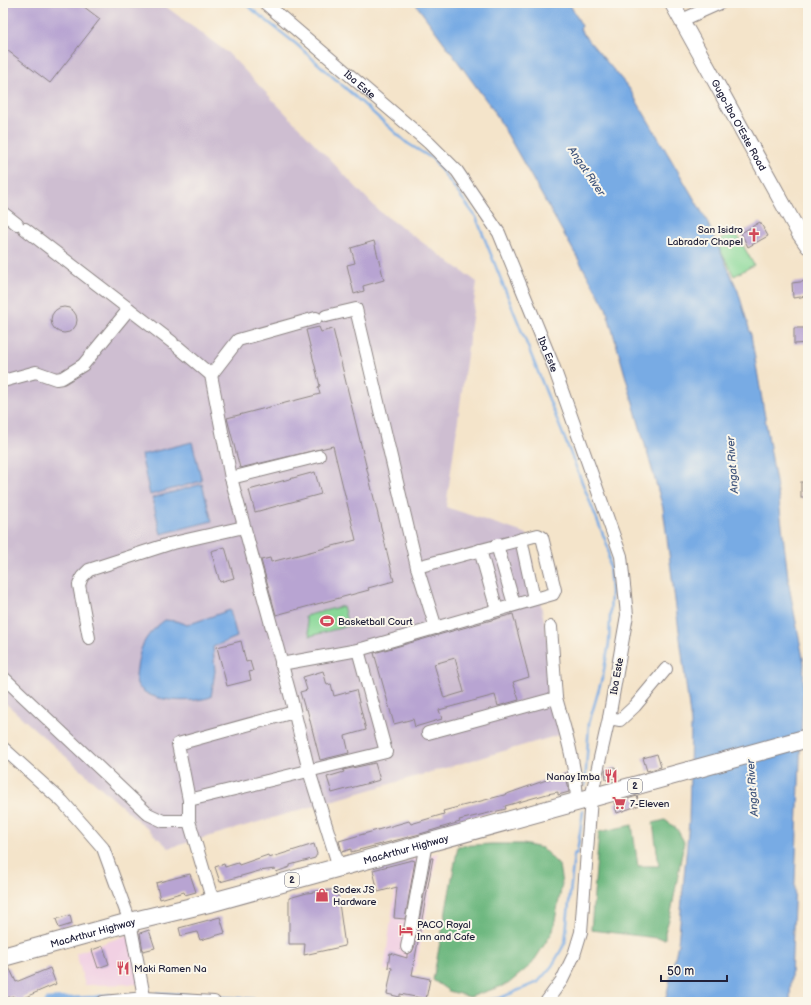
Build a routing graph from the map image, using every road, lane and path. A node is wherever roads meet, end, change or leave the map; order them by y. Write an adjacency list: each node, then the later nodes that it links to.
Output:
1 (265, 3): 30 (street, Iba Este)
2 (672, 3): 4 (main road, Gugo-Iba O'Este Road)
3 (720, 3): 4 (street)
4 (682, 20): 6 (main road, Gugo-Iba O'Este Road)
5 (3, 213): 8 (street)
6 (803, 230): 7 (main road, Gugo-Iba O'Este Road)
7 (808, 246)
8 (129, 309): 9 (street); 10 (street)
9 (210, 375): 12 (street); 17 (street)
10 (3, 381)
11 (319, 456): 12 (street)
12 (231, 478): 13 (street)
13 (244, 527): 23 (street); 25 (street)
14 (521, 539): 15 (street); 18 (street); 18 (street)
15 (496, 545): 16 (street); 19 (street)
16 (480, 550): 17 (street); 20 (street)
17 (417, 567): 22 (street)
18 (534, 600): 19 (street)
19 (514, 604): 20 (street)
20 (497, 610): 22 (street)
21 (551, 627): 28 (street)
22 (436, 628): 24 (street)
23 (89, 638)
24 (358, 650): 25 (street); 34 (street)
25 (281, 664): 29 (street)
26 (666, 669): 30 (street)
27 (3, 677): 37 (street)
28 (556, 698): 31 (street); 36 (street)
29 (294, 712): 34 (street); 35 (street)
30 (609, 718): 36 (street, Iba Este)
31 (428, 733)
32 (808, 738): 36 (highway, MacArthur Highway / 2)
33 (3, 748): 41 (street)
34 (309, 771): 35 (street); 39 (street)
35 (189, 800): 37 (street)
36 (584, 800): 38 (highway, MacArthur Highway / 2); 45 (street)
37 (189, 821): 40 (street)
38 (426, 843): 39 (highway, MacArthur Highway / 2); 42 (street)
39 (339, 867): 40 (highway, MacArthur Highway / 2)
40 (213, 902): 41 (highway, MacArthur Highway / 2)
41 (130, 922): 43 (highway, MacArthur Highway / 2); 44 (street)
42 (407, 947)
43 (3, 957)
44 (145, 1000): 46 (street); 47 (street)
45 (544, 1001)
46 (103, 1002)
47 (214, 1002)

